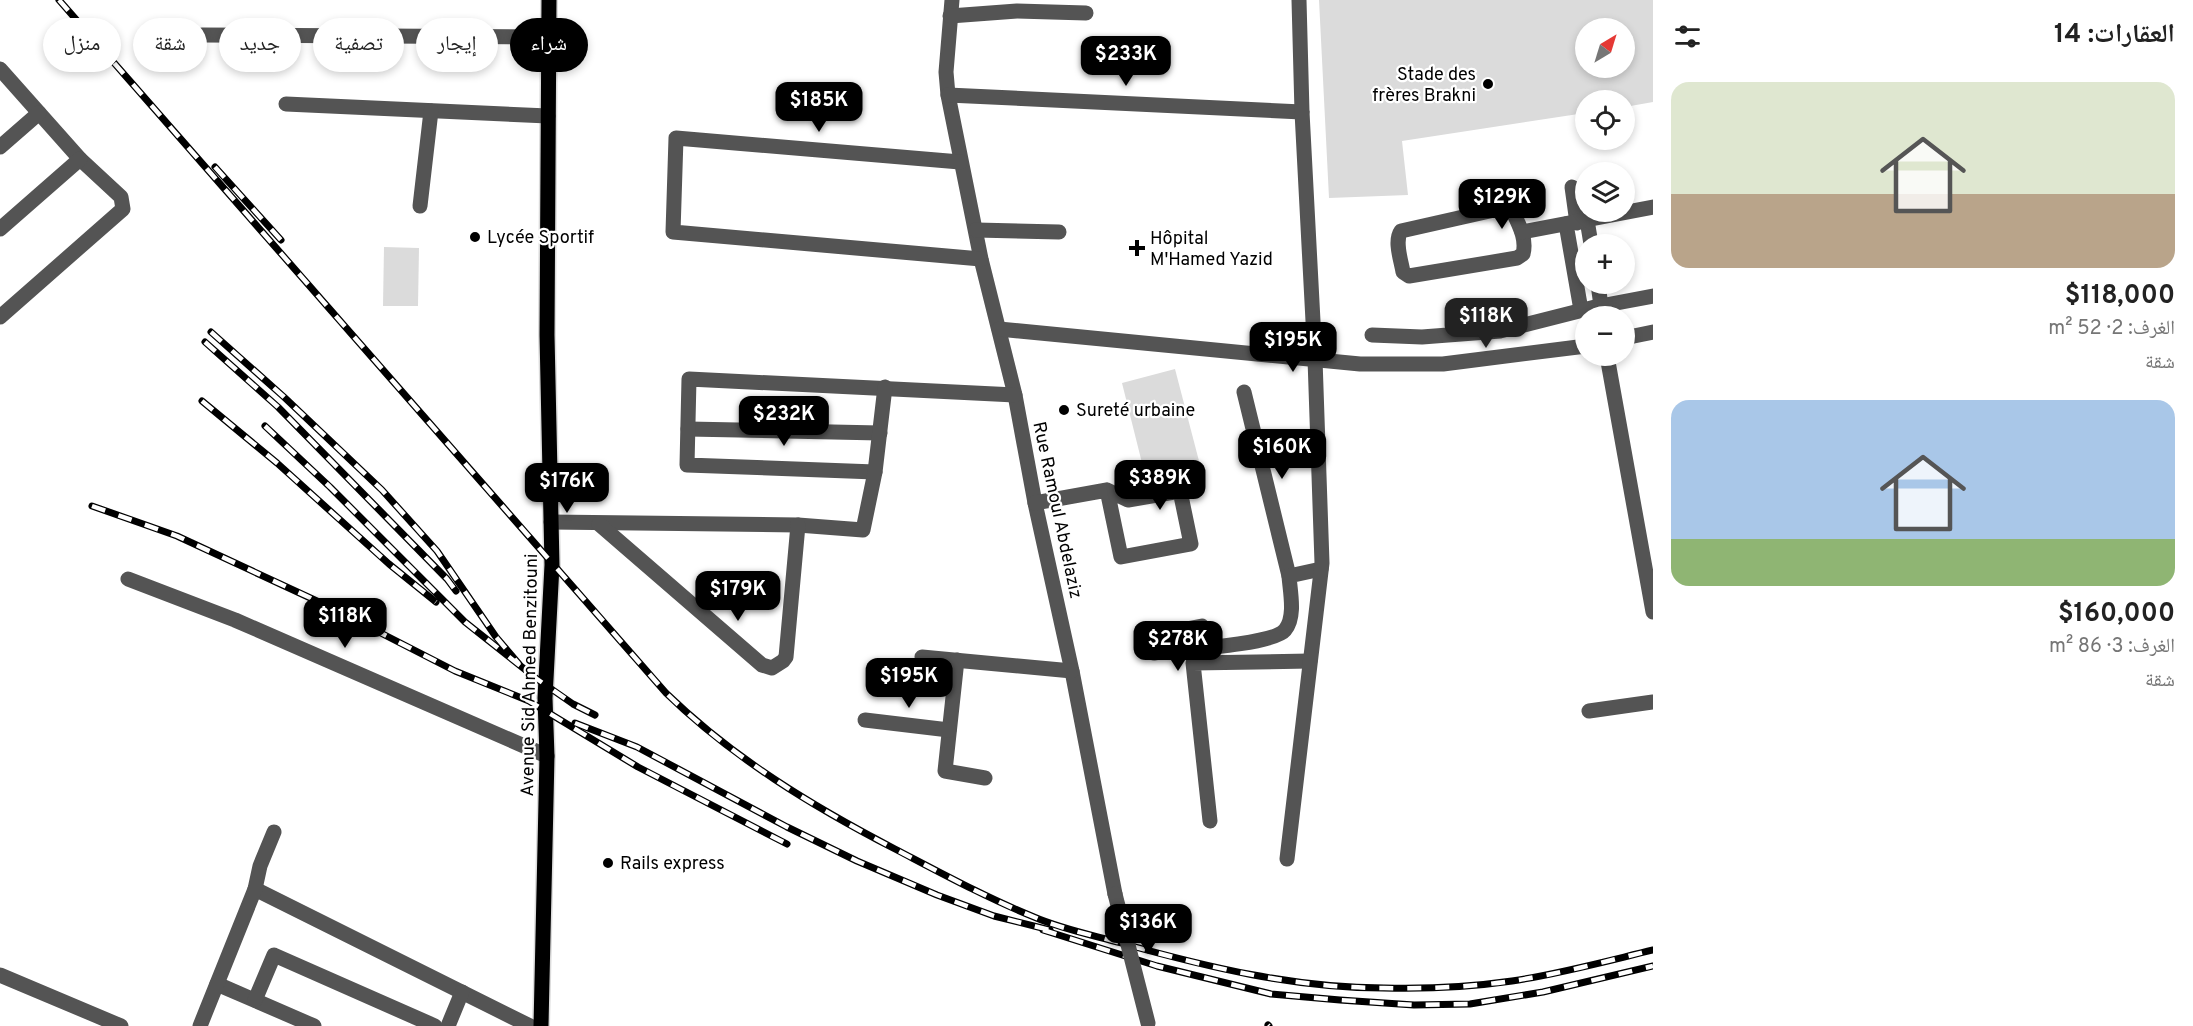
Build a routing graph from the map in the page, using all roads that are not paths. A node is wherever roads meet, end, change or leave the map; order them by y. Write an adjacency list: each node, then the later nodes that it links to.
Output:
1 (549, 0): 7 (main road, Avenue Sid Ahmed Benzitouni)
2 (952, 0): 6 (street, Rue Ramoul Abdelaziz)
3 (1299, 0): 15 (street)
4 (1018, 5): 5 (street); 6 (street)
5 (1086, 13)
6 (950, 16): 12 (street, Rue Ramoul Abdelaziz)
7 (549, 18)
8 (207, 36): 9 (street)
9 (510, 37)
10 (0, 69): 16 (street)
11 (548, 72): 17 (main road, Avenue Sid Ahmed Benzitouni)
12 (948, 95): 15 (street); 20 (street, Rue Ramoul Abdelaziz)
13 (286, 104): 14 (street)
14 (431, 111): 17 (street); 22 (street)
15 (1302, 112): 43 (street)
16 (39, 113): 18 (street); 19 (street)
17 (548, 116): 53 (main road, Avenue Sid Ahmed Benzitouni)
18 (0, 147)
19 (80, 159): 27 (street); 37 (street)
20 (960, 162): 28 (street, Rue Ramoul Abdelaziz); 32 (street)
21 (1572, 187): 24 (street)
22 (420, 206)
23 (1653, 207): 25 (street)
24 (1575, 208)
25 (1635, 211)
26 (1577, 222): 30 (street); 31 (street); 34 (street)
27 (0, 229)
28 (976, 230): 29 (street); 32 (street, Rue Ramoul Abdelaziz)
29 (1059, 232)
30 (1522, 232): 30 (street)
31 (1585, 234)
32 (981, 259): 38 (street, Rue Ramoul Abdelaziz)
33 (1653, 296): 35 (street)
34 (1593, 306)
35 (1611, 306)
36 (1575, 314): 40 (street)
37 (0, 317)
38 (999, 329): 43 (street); 47 (street, Rue Ramoul Abdelaziz)
39 (1653, 332): 41 (street)
40 (1372, 335)
41 (1635, 336)
42 (1575, 347): 43 (street)
43 (1315, 359): 57 (street)
44 (1609, 366): 56 (street)
45 (885, 387): 47 (street); 48 (street); 49 (street)
46 (1244, 392): 58 (street)
47 (1015, 395): 52 (street, Rue Ramoul Abdelaziz)
48 (688, 429): 49 (street); 50 (street)
49 (880, 433): 50 (street)
50 (875, 472): 55 (street)
51 (1107, 490): 51 (street); 52 (street)
52 (1035, 503): 65 (street, Rue Ramoul Abdelaziz)
53 (551, 522): 54 (street); 70 (main road, Avenue Sid Ahmed Benzitouni)
54 (600, 524): 55 (street); 55 (street)
55 (798, 525)
56 (1648, 553): 60 (street)
57 (1321, 569): 58 (street); 64 (street)
58 (1289, 576): 61 (street)
59 (128, 579): 70 (street)
60 (1653, 612)
61 (1207, 647)
62 (922, 657): 63 (street)
63 (957, 660): 65 (street); 69 (street)
64 (1310, 661): 72 (street); 74 (street)
65 (1072, 670): 80 (street, Rue Ramoul Abdelaziz, bridge)
66 (1653, 702): 67 (street)
67 (1589, 711)
68 (865, 720): 69 (street)
69 (950, 730): 71 (street)
70 (547, 756): 87 (main road, Avenue Sid Ahmed Benzitouni)
71 (985, 778)
72 (1210, 821)
73 (274, 832): 75 (street)
74 (1287, 859)
75 (255, 889): 77 (street); 78 (street)
76 (0, 975): 81 (street)
77 (217, 984): 79 (street); 82 (street)
78 (462, 992): 85 (street); 86 (street)
79 (255, 1000): 83 (street); 84 (street)
80 (1148, 1025)
81 (121, 1026)
82 (200, 1026)
83 (314, 1026)
84 (435, 1026)
85 (448, 1026)
86 (530, 1026)
87 (541, 1026)

